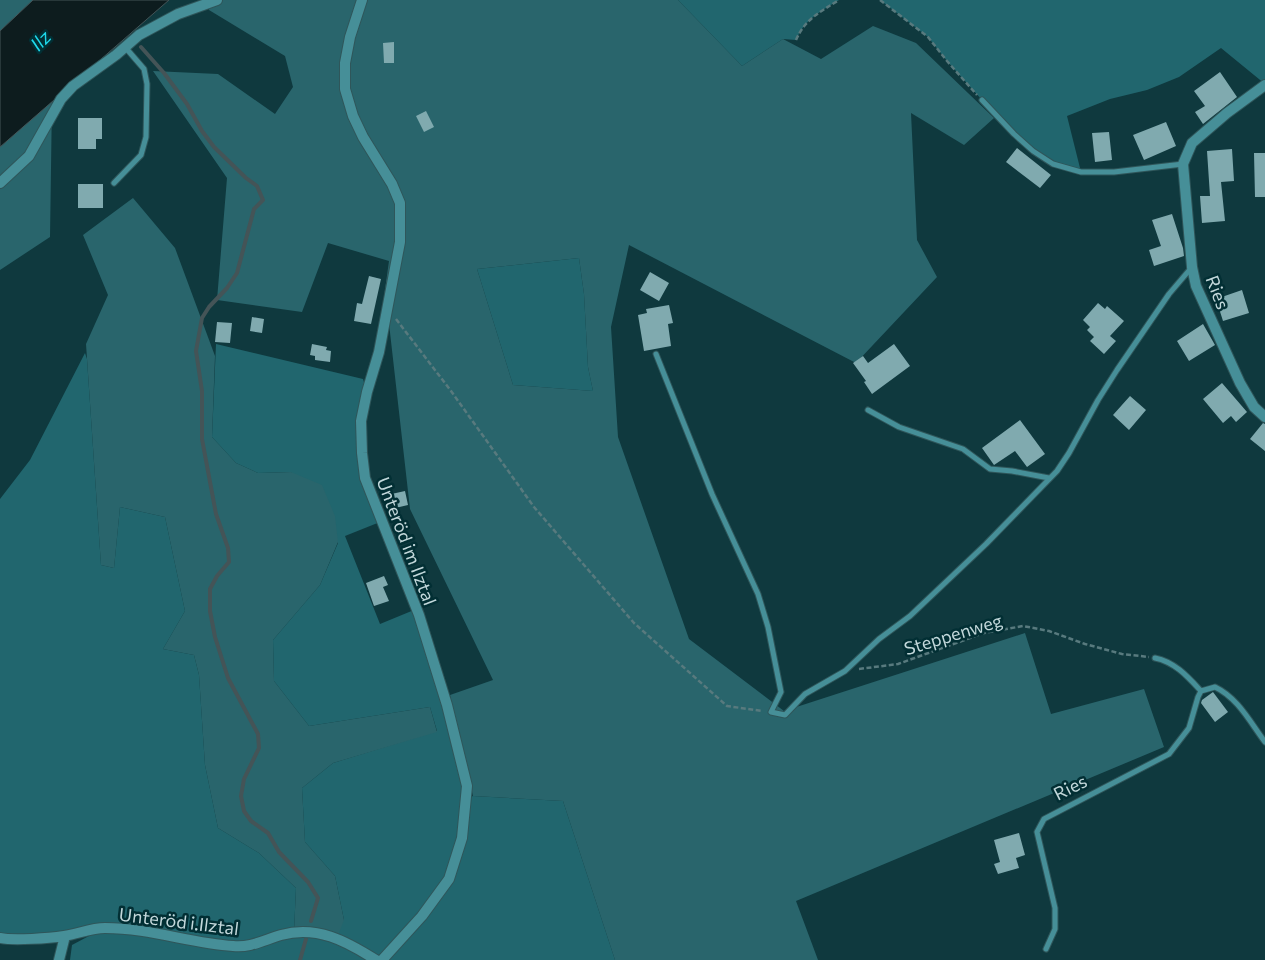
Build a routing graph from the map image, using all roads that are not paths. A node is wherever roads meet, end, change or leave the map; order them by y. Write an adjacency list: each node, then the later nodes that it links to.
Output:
1 (217, 0): 3 (street)
2 (362, 0): 22 (street, Unteröd im Ilztal)
3 (124, 47): 7 (street); 8 (lane)
4 (1265, 85): 6 (street)
5 (982, 100): 6 (lane)
6 (1183, 164): 9 (street, Ries)
7 (0, 183)
8 (114, 183)
9 (1192, 267): 12 (street, Ries); 13 (lane)
10 (656, 354): 13 (lane)
11 (868, 410): 13 (lane)
12 (1265, 416)
13 (1049, 478)
14 (1155, 658): 15 (lane)
15 (1201, 692): 16 (lane); 19 (lane, Ries)
16 (1265, 742)
17 (65, 936): 18 (street, Unteröd i.Ilztal); 20 (street); 21 (street, Unteröd i.Ilztal)
18 (0, 938)
19 (1046, 949)
20 (59, 960)
21 (376, 960)
22 (382, 960)

